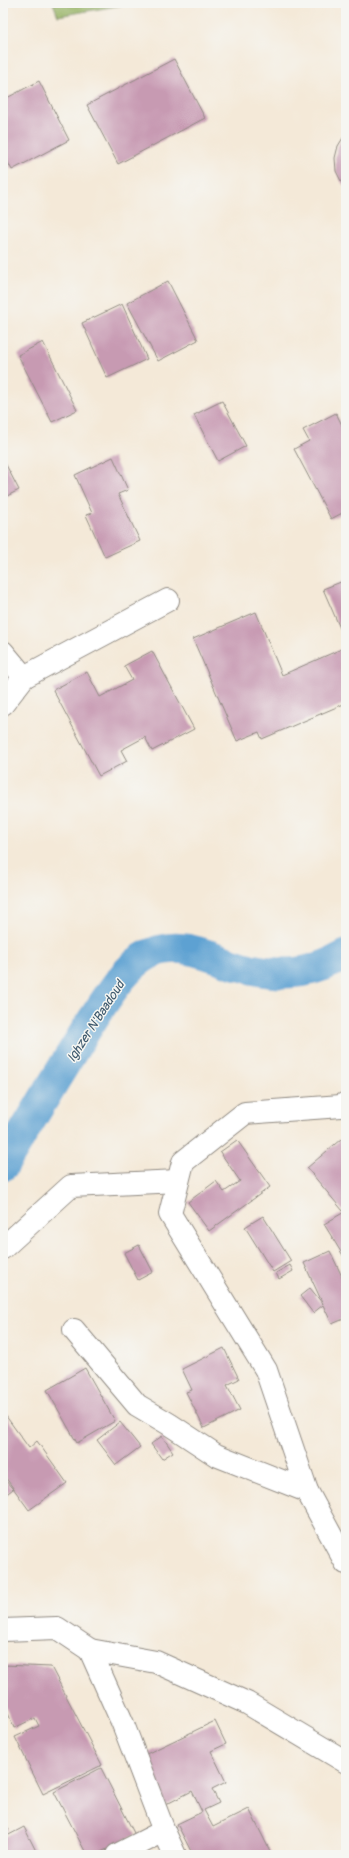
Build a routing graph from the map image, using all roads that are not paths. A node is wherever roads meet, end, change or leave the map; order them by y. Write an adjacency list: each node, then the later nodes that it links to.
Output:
1 (168, 600): 3 (street)
2 (3, 652): 3 (street)
3 (24, 677): 4 (street)
4 (3, 704)
5 (346, 1103): 6 (street)
6 (178, 1180): 7 (street); 9 (street)
7 (3, 1248)
8 (74, 1330): 9 (street)
9 (307, 1491): 10 (street)
10 (346, 1563)
11 (3, 1630): 12 (street)
12 (90, 1650): 13 (street); 14 (street)
13 (346, 1762)
14 (164, 1831): 15 (street); 16 (street)
15 (117, 1855)
16 (175, 1855)

